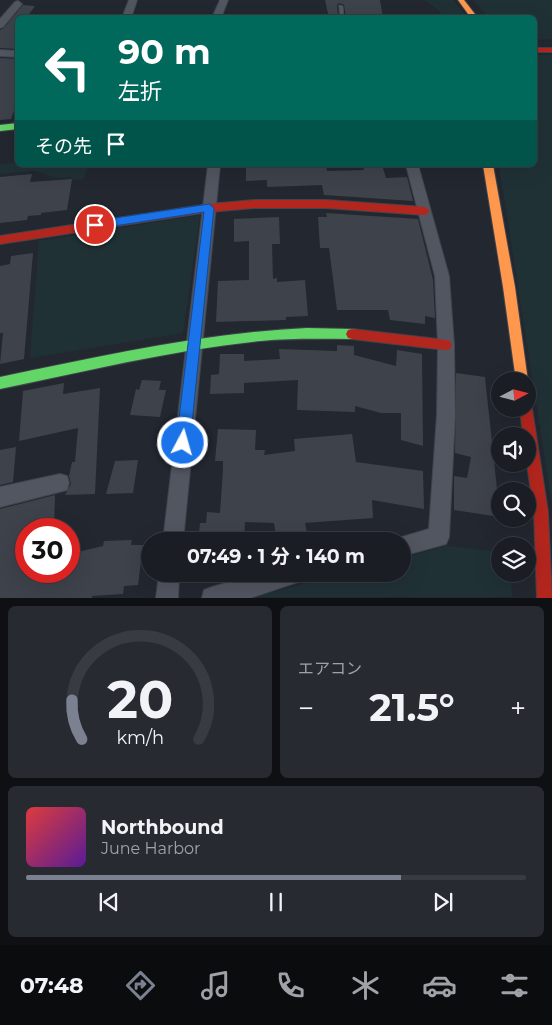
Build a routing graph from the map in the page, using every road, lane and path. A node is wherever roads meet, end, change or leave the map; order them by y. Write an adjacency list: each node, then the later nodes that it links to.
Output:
1 (133, 0): 6 (street)
2 (224, 0): 7 (street)
3 (461, 0): 9 (street)
4 (18, 4): 10 (street)
5 (341, 6): 8 (lane)
6 (127, 15)
7 (217, 15)
8 (342, 15)
9 (473, 15)
10 (0, 25)
11 (537, 50): 12 (street)
12 (552, 50)
13 (0, 53): 14 (street)
14 (15, 54)
15 (15, 126): 16 (street)
16 (0, 128)
17 (214, 167): 20 (street)
18 (413, 167): 21 (street)
19 (488, 167): 25 (street)
20 (209, 208): 21 (street); 22 (street); 23 (street)
21 (425, 211): 24 (street)
22 (0, 240)
23 (194, 344): 24 (street); 26 (street); 30 (street)
24 (446, 345): 31 (street)
25 (521, 372)
26 (0, 383)
27 (527, 418): 36 (street)
28 (60, 483): 29 (street)
29 (0, 497)
30 (174, 532)
31 (411, 544)
32 (168, 582): 34 (street)
33 (267, 582): 35 (street)
34 (167, 598)
35 (212, 598)
36 (545, 598)

